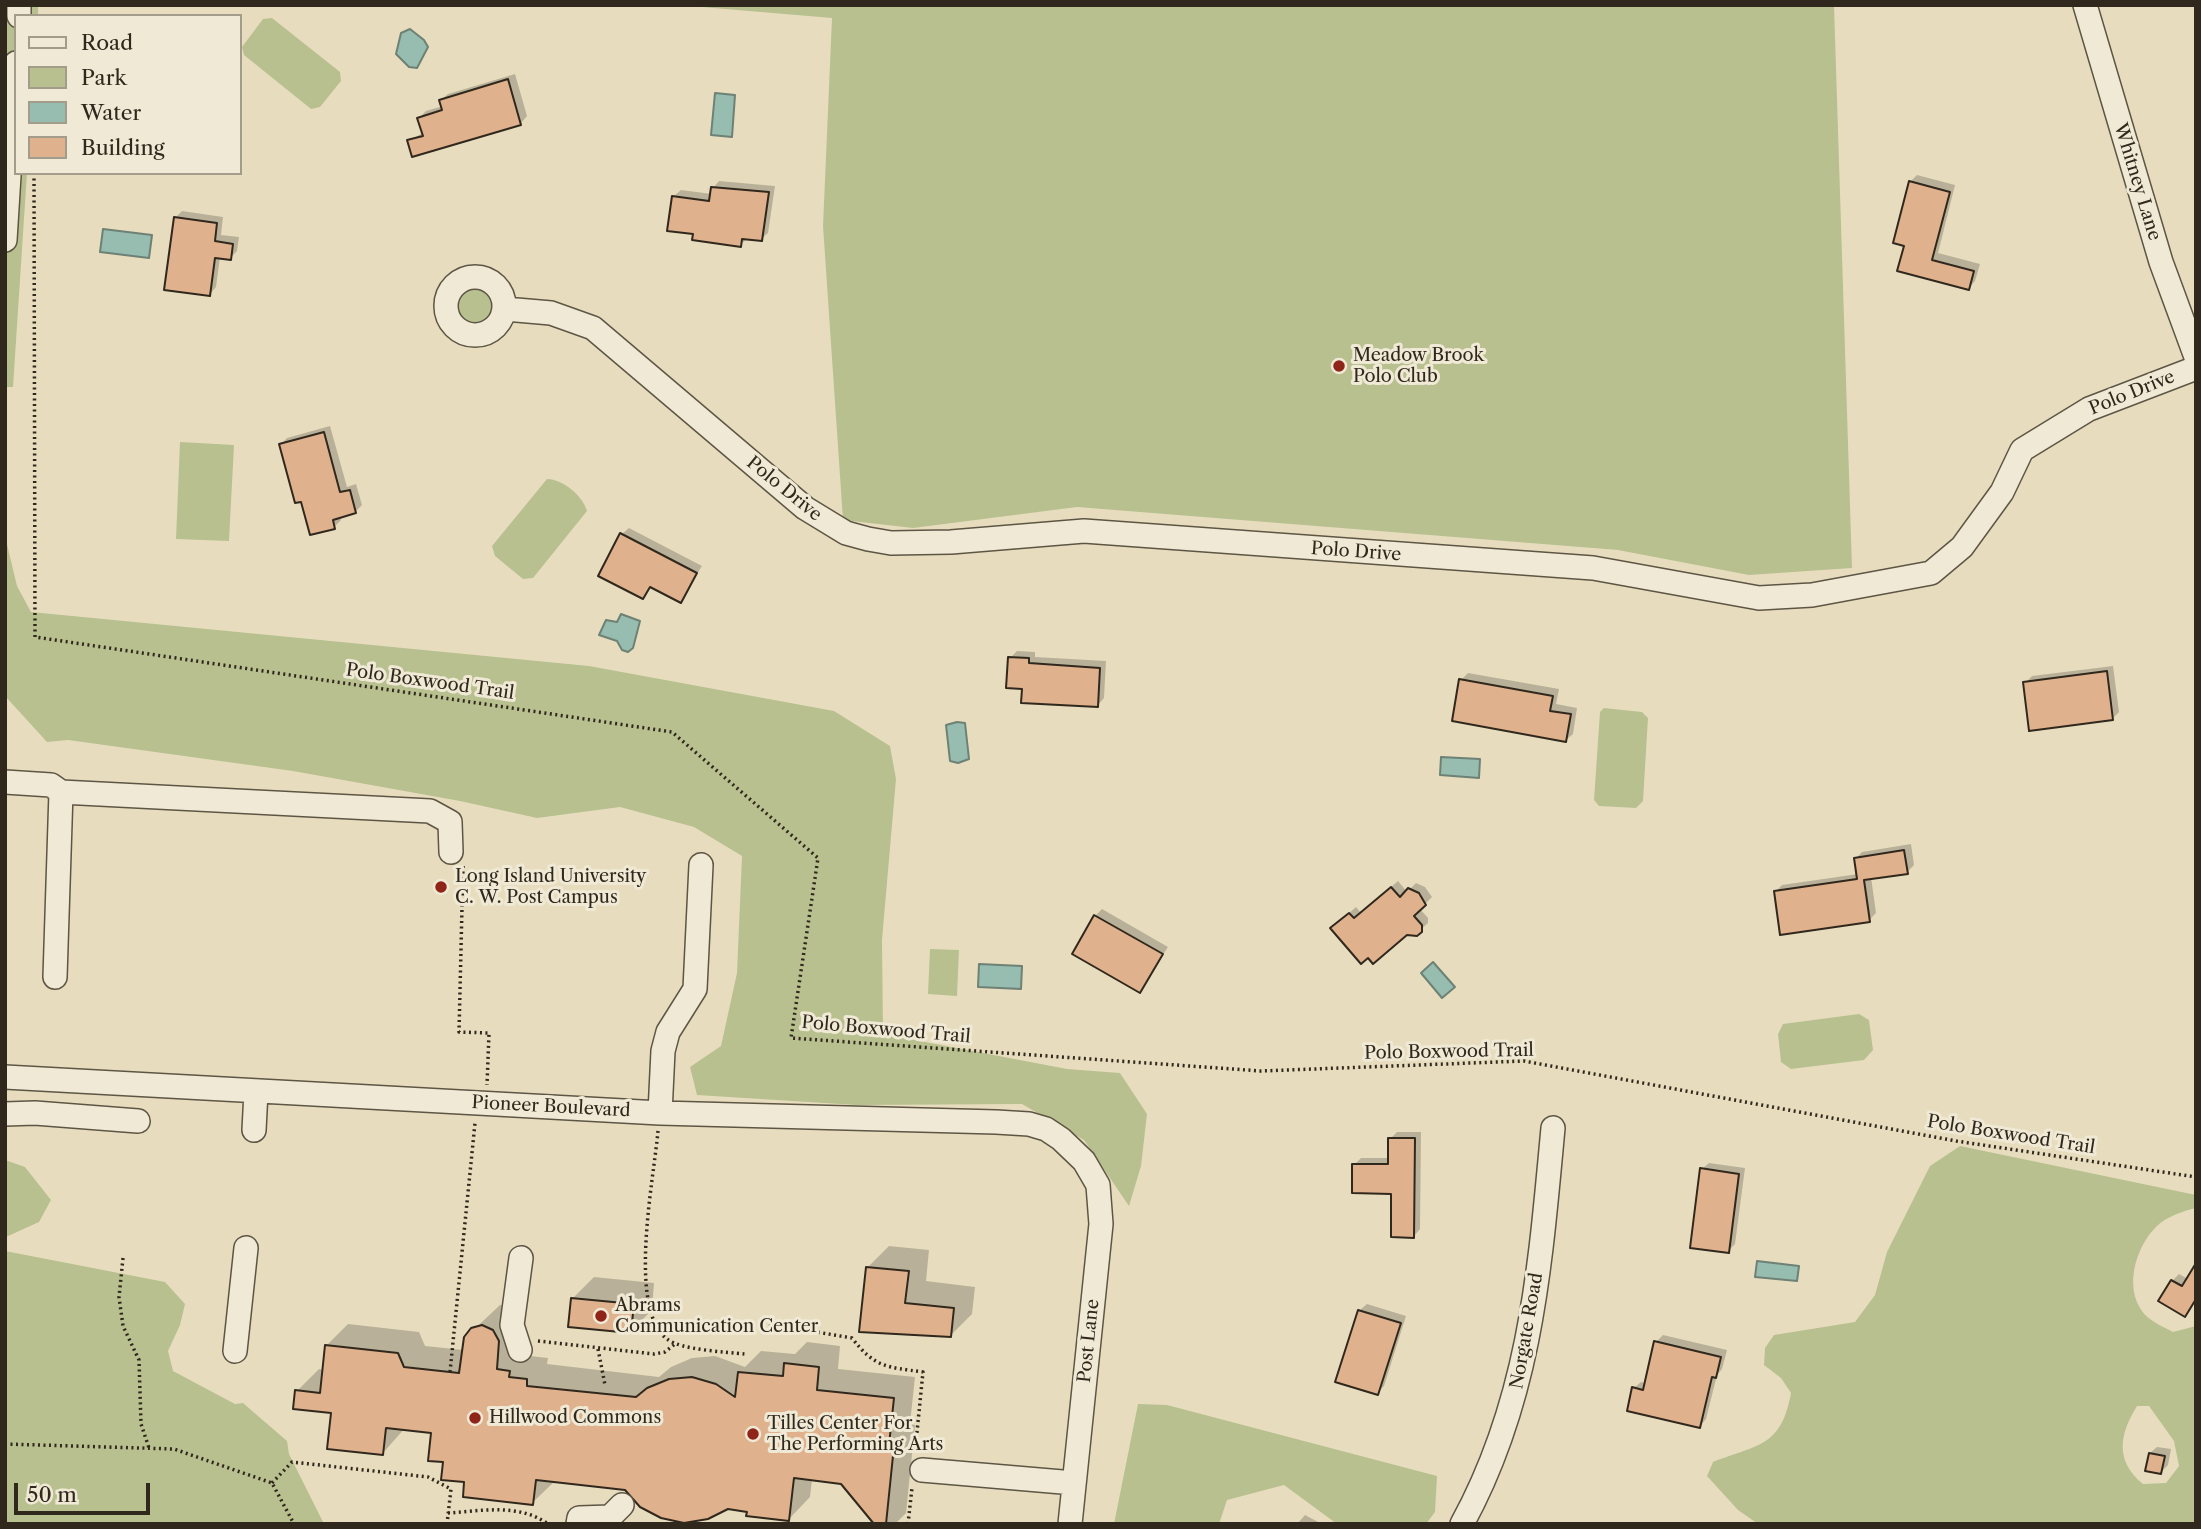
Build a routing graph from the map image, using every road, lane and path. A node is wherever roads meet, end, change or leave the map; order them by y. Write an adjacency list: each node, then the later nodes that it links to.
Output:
1 (2085, 5): 6 (street, Whitney Lane)
2 (14, 95): 4 (street)
3 (34, 175): 21 (path, Polo Boxwood Trail)
4 (5, 240)
5 (505, 309): 7 (street, Polo Drive)
6 (2196, 357)
7 (2196, 368)
8 (5, 782): 9 (street)
9 (61, 792): 10 (street); 12 (street)
10 (451, 852)
11 (701, 865): 15 (street)
12 (55, 977)
13 (5, 1077): 14 (street, Pioneer Boulevard)
14 (256, 1092): 15 (street, Pioneer Boulevard); 19 (street)
15 (660, 1113): 20 (street, Pioneer Boulevard); 26 (path)
16 (5, 1114): 17 (street)
17 (138, 1121)
18 (1553, 1128): 45 (street, Norgate Road)
19 (254, 1130)
20 (1084, 1161): 36 (street, Post Lane)
21 (2196, 1177)
22 (246, 1248): 29 (street)
23 (123, 1258): 33 (path)
24 (521, 1258): 27 (street)
25 (769, 1324): 34 (path)
26 (675, 1344): 28 (path); 30 (path)
27 (528, 1345): 28 (path)
28 (598, 1348): 31 (path)
29 (235, 1351)
30 (745, 1354)
31 (605, 1385)
32 (5, 1444): 33 (path)
33 (149, 1448): 35 (path)
34 (916, 1469): 36 (street); 43 (path)
35 (272, 1483): 38 (path); 39 (path)
36 (1074, 1483): 44 (street, Post Lane)
37 (622, 1505): 42 (street)
38 (448, 1513): 40 (path); 41 (path)
39 (294, 1524)
40 (447, 1524)
41 (548, 1524)
42 (578, 1524)
43 (908, 1524)
44 (1070, 1524)
45 (1462, 1524)

